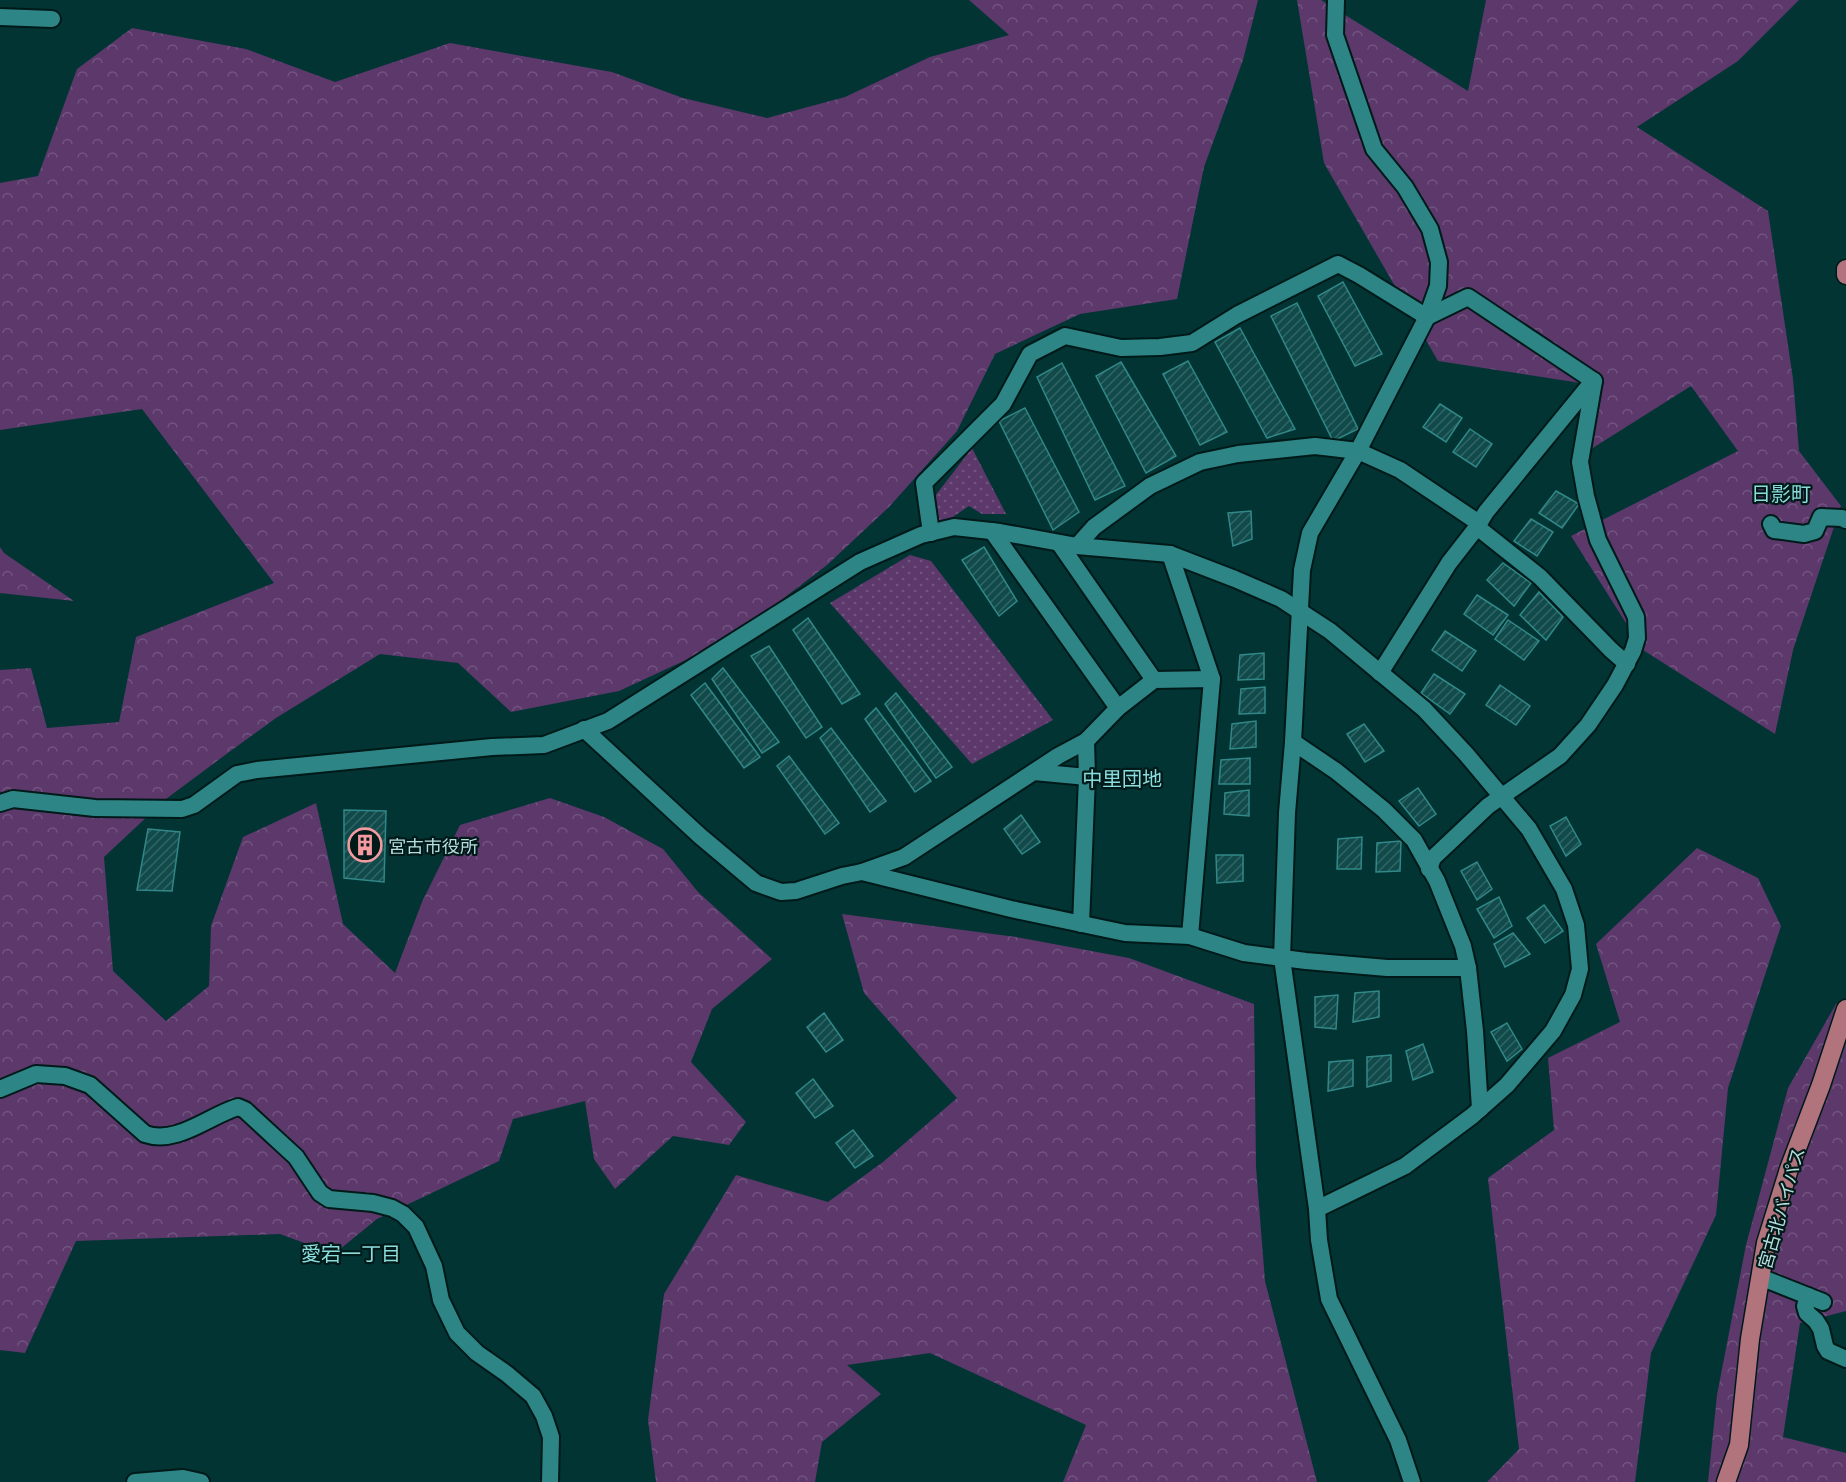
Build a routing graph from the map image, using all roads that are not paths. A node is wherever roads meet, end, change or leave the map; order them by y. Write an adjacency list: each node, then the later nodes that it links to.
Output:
1 (1336, 0): 6 (street)
2 (0, 17): 3 (street)
3 (52, 19)
4 (1846, 269): 5 (highway)
5 (1846, 275)
6 (1427, 316): 7 (street); 8 (street); 13 (street)
7 (1594, 381): 11 (street); 18 (street)
8 (1358, 451): 11 (street); 15 (street); 17 (street)
9 (1846, 520): 10 (street)
10 (1771, 524)
11 (1478, 525): 18 (street); 19 (street)
12 (992, 531): 13 (street); 14 (street); 22 (street)
13 (931, 533): 23 (street)
14 (1059, 543): 15 (street); 21 (street)
15 (1077, 546): 16 (street)
16 (1170, 554): 17 (street); 20 (street)
17 (1299, 609): 19 (street); 25 (street)
18 (1627, 664): 28 (street)
19 (1380, 673): 28 (street)
20 (1212, 679): 21 (street); 33 (street)
21 (1154, 680): 22 (street)
22 (1118, 708): 24 (street)
23 (584, 729): 29 (street); 31 (street)
24 (1086, 741): 26 (street); 27 (street)
25 (1293, 742): 30 (street); 34 (street)
26 (1034, 772): 27 (street); 31 (street)
27 (1087, 777): 32 (street)
28 (1502, 796): 30 (street); 38 (street)
29 (0, 803)
30 (1429, 868): 35 (street)
31 (862, 872): 32 (street)
32 (1081, 924): 33 (street)
33 (1190, 936): 34 (street)
34 (1282, 958): 35 (street); 39 (street)
35 (1468, 968): 38 (street)
36 (1846, 1009): 40 (highway, 宮古北バイパス)
37 (0, 1089): 44 (street)
38 (1480, 1109): 39 (street)
39 (1317, 1209): 45 (street)
40 (1760, 1277): 41 (street); 46 (highway, 宮古北バイパス)
41 (1846, 1359)
42 (135, 1482): 43 (street)
43 (201, 1482)
44 (550, 1482)
45 (1412, 1482)
46 (1726, 1482)

